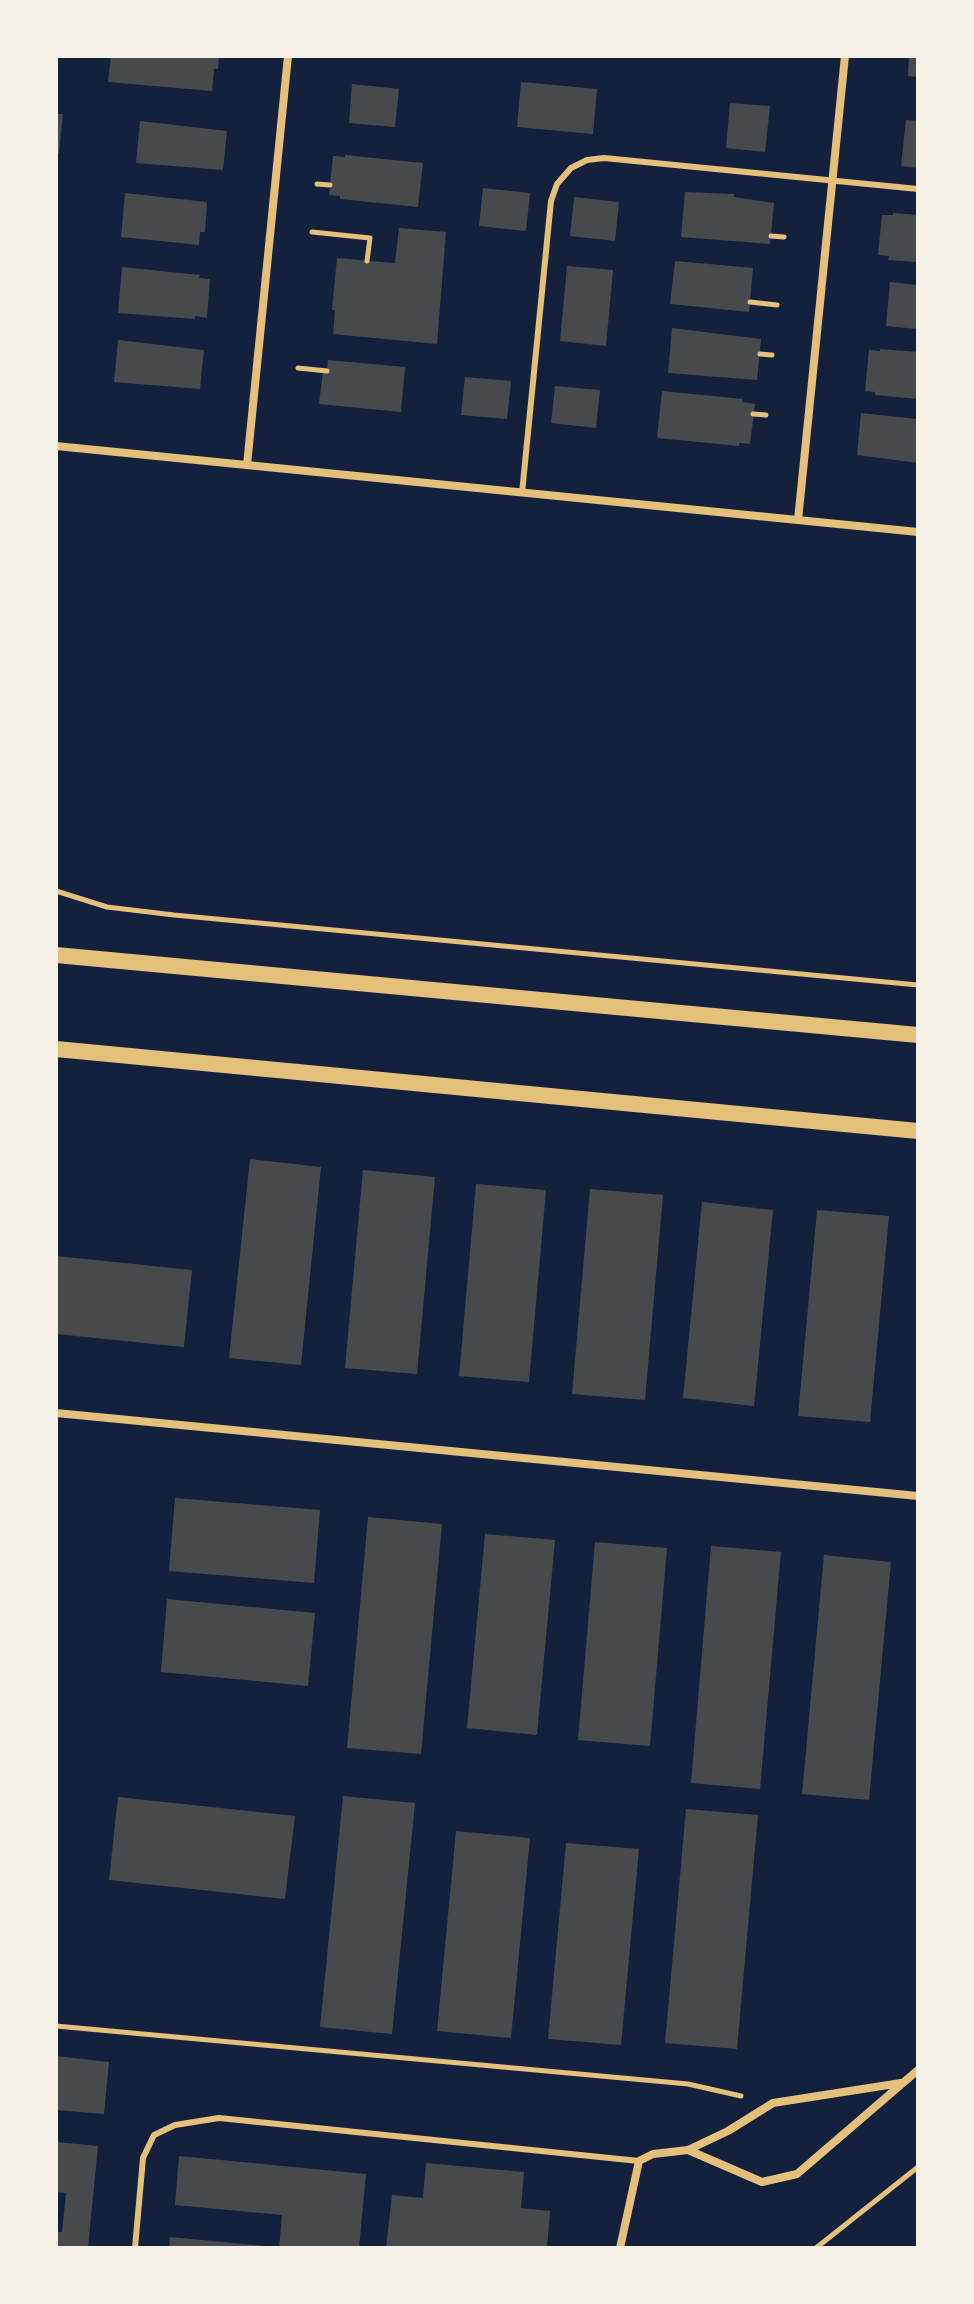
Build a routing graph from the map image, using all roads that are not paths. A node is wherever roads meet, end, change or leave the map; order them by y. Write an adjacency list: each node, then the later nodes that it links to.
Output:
1 (288, 56): 6 (street)
2 (845, 56): 3 (street)
3 (832, 180): 4 (lane); 7 (lane); 8 (street)
4 (918, 189)
5 (56, 446): 6 (street)
6 (247, 465): 7 (street)
7 (522, 493): 8 (street)
8 (798, 520): 9 (street)
9 (918, 532)
10 (56, 955): 11 (main road)
11 (918, 1035)
12 (56, 1049): 13 (main road)
13 (918, 1131)
14 (56, 1413): 15 (street)
15 (918, 1496)
16 (918, 2070): 17 (street)
17 (901, 2083): 18 (street); 18 (street)
18 (688, 2150): 19 (street)
19 (639, 2161): 20 (lane); 21 (street)
20 (135, 2248)
21 (620, 2248)

